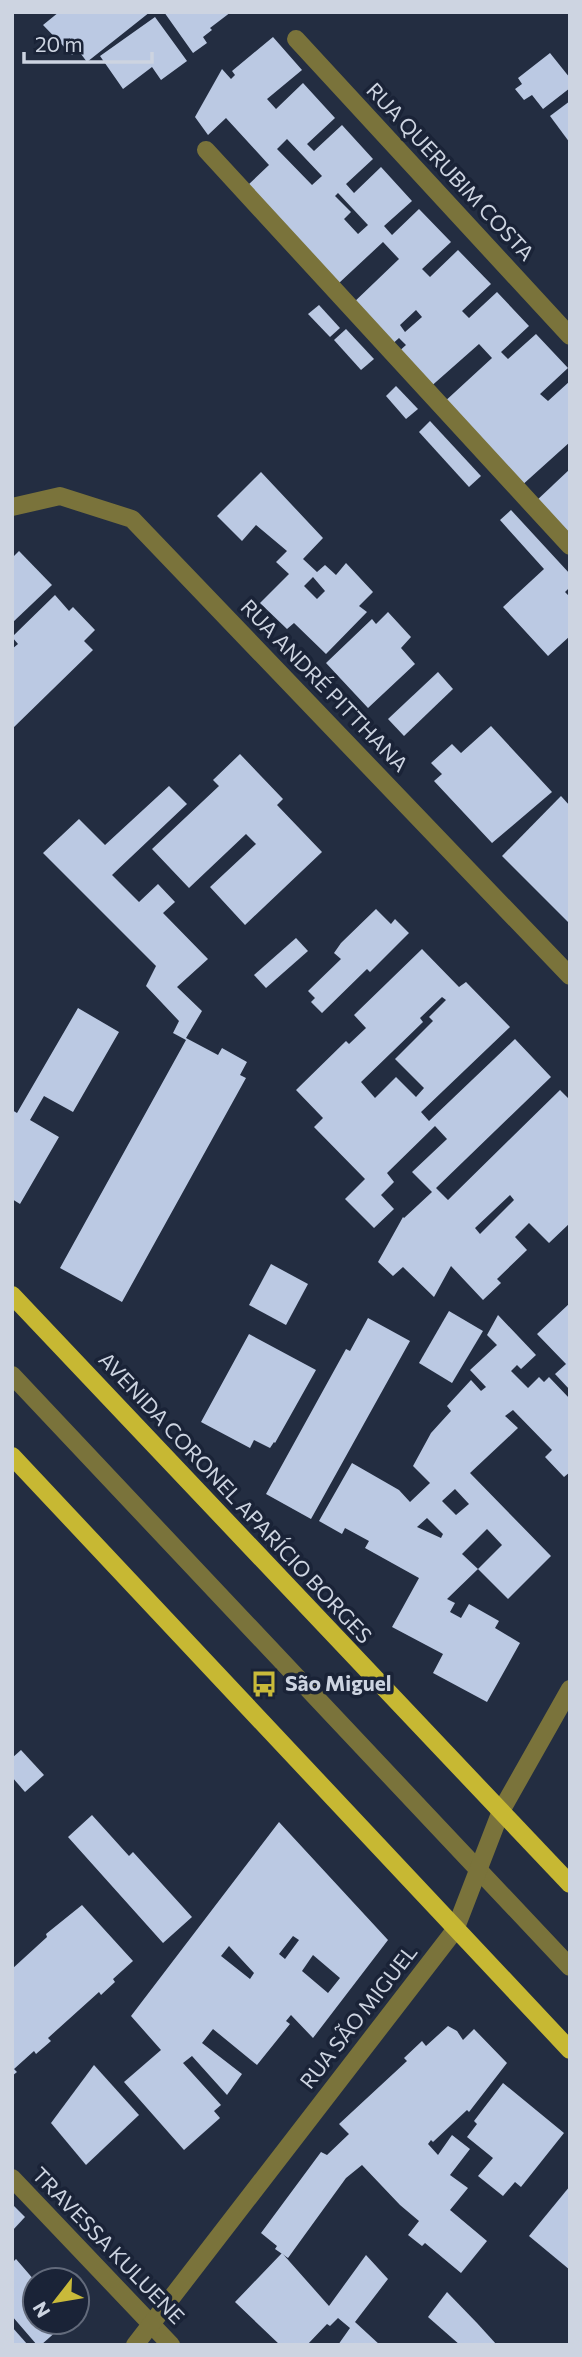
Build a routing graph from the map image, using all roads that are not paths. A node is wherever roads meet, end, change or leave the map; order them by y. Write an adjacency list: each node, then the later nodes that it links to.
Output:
1 (296, 39): 3 (street, RUA QUERUBIM COSTA)
2 (206, 150): 5 (street)
3 (570, 336)
4 (12, 507): 6 (street, RUA ANDRÉ PITTHANA)
5 (570, 546)
6 (570, 976)
7 (12, 1295): 11 (main road, AVENIDA CORONEL APARÍCIO BORGES)
8 (12, 1376): 12 (street)
9 (12, 1456): 14 (main road)
10 (570, 1689): 11 (street, RUA SÃO MIGUEL)
11 (501, 1811): 12 (street, RUA SÃO MIGUEL); 13 (main road, AVENIDA CORONEL APARÍCIO BORGES)
12 (478, 1871): 14 (street, RUA SÃO MIGUEL); 15 (street)
13 (570, 1884)
14 (455, 1930): 16 (main road); 18 (street, RUA SÃO MIGUEL)
15 (570, 1967)
16 (570, 2050)
17 (12, 2178): 18 (street, TRAVESSA KULUENE)
18 (151, 2324): 19 (street, RUA SÃO MIGUEL); 20 (street, TRAVESSA KULUENE)
19 (135, 2345)
20 (171, 2345)

